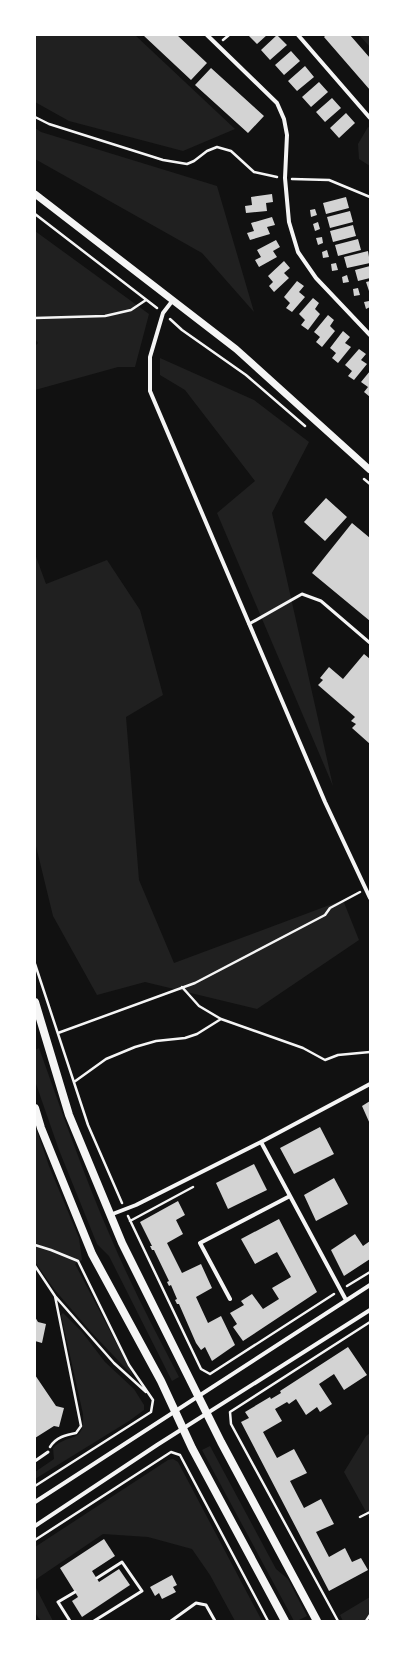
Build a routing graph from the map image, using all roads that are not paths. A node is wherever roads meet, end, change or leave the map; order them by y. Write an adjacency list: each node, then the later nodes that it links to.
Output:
1 (207, 35): 8 (street)
2 (298, 35): 3 (street)
3 (370, 118)
4 (35, 194): 6 (street)
5 (35, 200): 6 (street)
6 (48, 205): 7 (street)
7 (173, 300): 9 (street); 10 (street)
8 (370, 335)
9 (370, 470)
10 (249, 624): 11 (lane); 12 (street)
11 (370, 643)
12 (370, 898)
13 (35, 1002): 18 (main road)
14 (370, 1084): 16 (street)
15 (35, 1108): 24 (main road)
16 (261, 1142): 17 (street); 18 (street)
17 (290, 1196): 20 (street); 21 (street)
18 (110, 1215): 23 (main road)
19 (370, 1285): 21 (street)
20 (230, 1299)
21 (346, 1300): 23 (street)
22 (370, 1310): 25 (street)
23 (198, 1396): 24 (street); 25 (main road)
24 (175, 1410): 26 (main road); 29 (street)
25 (207, 1415): 26 (street); 38 (main road)
26 (184, 1429): 30 (street); 37 (main road)
27 (48, 1452): 28 (lane)
28 (35, 1461)
29 (35, 1502)
30 (35, 1526)
31 (97, 1578): 34 (lane)
32 (75, 1592): 33 (lane)
33 (70, 1621)
34 (94, 1621)
35 (171, 1621): 36 (lane)
36 (215, 1621)
37 (285, 1621)
38 (316, 1621)

